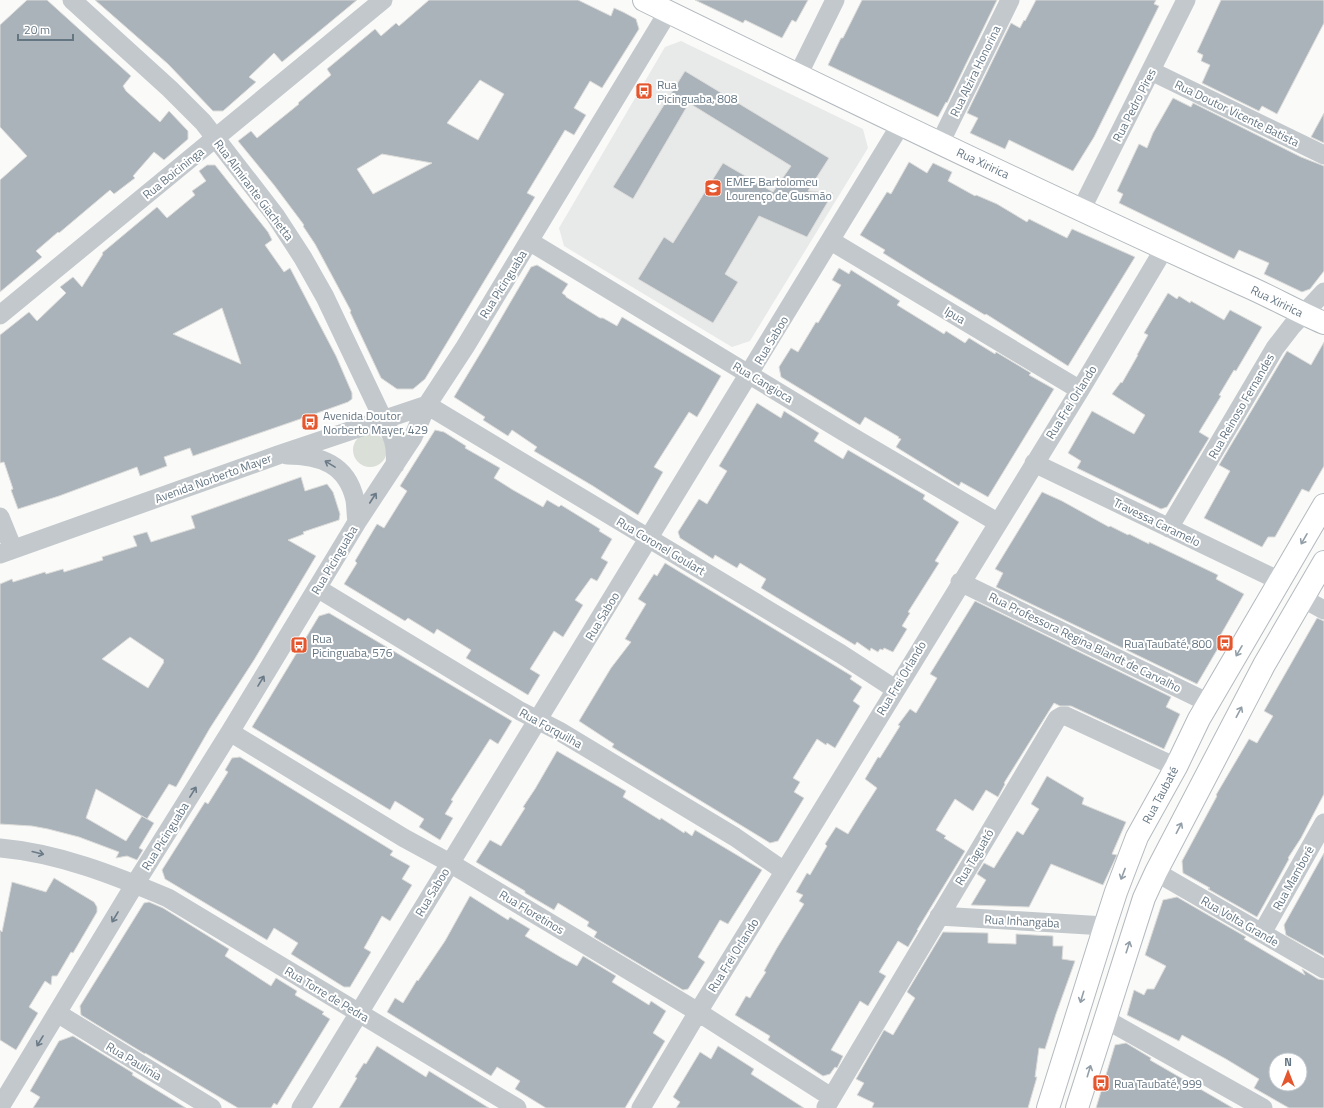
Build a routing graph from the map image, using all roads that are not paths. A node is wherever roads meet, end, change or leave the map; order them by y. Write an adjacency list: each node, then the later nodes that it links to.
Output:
1 (72, 0): 11 (street, Rua Almirante Giachetta)
2 (383, 0): 11 (street, Rua Boicininga)
3 (644, 0): 7 (main road, Rua Xiririca)
4 (835, 0): 9 (street)
5 (1010, 0): 12 (street, Rua Alzira Honorina)
6 (1186, 0): 8 (street, Rua Pedro Pires)
7 (668, 12): 9 (main road, Rua Xiririca); 15 (street, Rua Picinguaba)
8 (1151, 72): 13 (street, Rua Doutor Vicente Batista); 14 (street, Rua Pedro Pires)
9 (798, 75): 10 (main road, Rua Xiririca)
10 (901, 124): 12 (main road, Rua Xiririca); 16 (street, Rua Saboo)
11 (215, 138): 20 (street, Rua Boicininga); 25 (street, Rua Almirante Giachetta)
12 (940, 143): 14 (main road, Rua Xiririca)
13 (1324, 155)
14 (1081, 210): 17 (main road, Rua Xiririca)
15 (529, 241): 22 (street, Rua Cangioca); 24 (street, Rua Picinguaba)
16 (831, 241): 22 (street, Rua Saboo); 23 (street, Ipua)
17 (1164, 249): 19 (main road, Rua Xiririca); 23 (street, Rua Frei Orlando)
18 (1324, 292): 19 (street, Rua Reinoso Fernandes)
19 (1304, 314): 21 (main road, Rua Xiririca); 33 (street, Rua Reinoso Fernandes)
20 (0, 315)
21 (1324, 323)
22 (750, 374): 32 (street, Rua Cangioca); 34 (street, Rua Saboo)
23 (1080, 390): 27 (street, Rua Frei Orlando)
24 (427, 405): 25 (street, Avenida Norberto Mayer); 28 (street, Rua Picinguaba); 34 (street, Rua Coronel Goulart)
25 (383, 419): 26 (street, Avenida Norberto Mayer); 28 (street, Rua Almirante Giachetta)
26 (278, 455): 31 (street, one-way to 26); 35 (street, Avenida Norberto Mayer)
27 (1034, 463): 32 (street, Rua Frei Orlando); 33 (street, Travessa Caramelo)
28 (395, 465): 31 (street, Rua Picinguaba, one-way to 28)
29 (1324, 505): 37 (main road, Rua Taubaté, one-way to 37)
30 (0, 517): 35 (street)
31 (357, 522): 39 (street, Rua Picinguaba)
32 (997, 522): 38 (street, Rua Frei Orlando)
33 (1169, 528): 37 (street, Travessa Caramelo)
34 (649, 539): 42 (street, Rua Coronel Goulart); 44 (street, Rua Saboo)
35 (7, 551)
36 (1324, 562): 40 (main road)
37 (1280, 581): 43 (main road, Rua Taubaté, one-way to 43)
38 (960, 582): 42 (street, Rua Frei Orlando); 43 (street, Rua Professora Regina Blandt de Carvalho)
39 (317, 588): 44 (street, Rua Forquilha); 45 (street, Rua Picinguaba, one-way to 39)
40 (1302, 598): 41 (street); 51 (main road, one-way to 40)
41 (1324, 610)
42 (895, 689): 50 (street, Rua Frei Orlando)
43 (1209, 703): 46 (main road, Rua Taubaté)
44 (538, 720): 49 (street, Rua Saboo); 50 (street, Rua Forquilha)
45 (230, 732): 49 (street, Rua Floretinos); 52 (street, Rua Picinguaba, one-way to 45)
46 (1176, 767): 53 (street, Rua Taguató); 54 (main road, Rua Taubaté, one-way to 54)
47 (1324, 823): 55 (street, Rua Mamboré)
48 (0, 848): 52 (street, Rua Torre de Pedra, one-way to 52)
49 (450, 863): 57 (street, Rua Floretinos); 59 (street, Rua Saboo)
50 (784, 871): 57 (street, Rua Frei Orlando)
51 (1156, 872): 55 (street, Rua Volta Grande); 60 (main road, one-way to 51)
52 (135, 884): 58 (street, Rua Picinguaba, one-way to 58); 59 (street, Rua Torre de Pedra)
53 (939, 916): 54 (street, Rua Inhangaba); 61 (street, Rua Taguató)
54 (1105, 926): 67 (main road, Rua Taubaté, one-way to 67)
55 (1262, 934): 56 (street, Rua Volta Grande)
56 (1324, 969)
57 (698, 1012): 61 (street, Rua Floretinos); 66 (street, Rua Frei Orlando)
58 (57, 1013): 62 (street, Rua Picinguaba, one-way to 62); 63 (street, Rua Paulínia)
59 (359, 1013): 64 (street, Rua Saboo); 65 (street, Rua Torre de Pedra)
60 (1105, 1020): 68 (main road, one-way to 60); 69 (street)
61 (828, 1102)
62 (0, 1108)
63 (212, 1108)
64 (302, 1108)
65 (517, 1108)
66 (641, 1108)
67 (1048, 1108)
68 (1077, 1108)
69 (1263, 1108)

